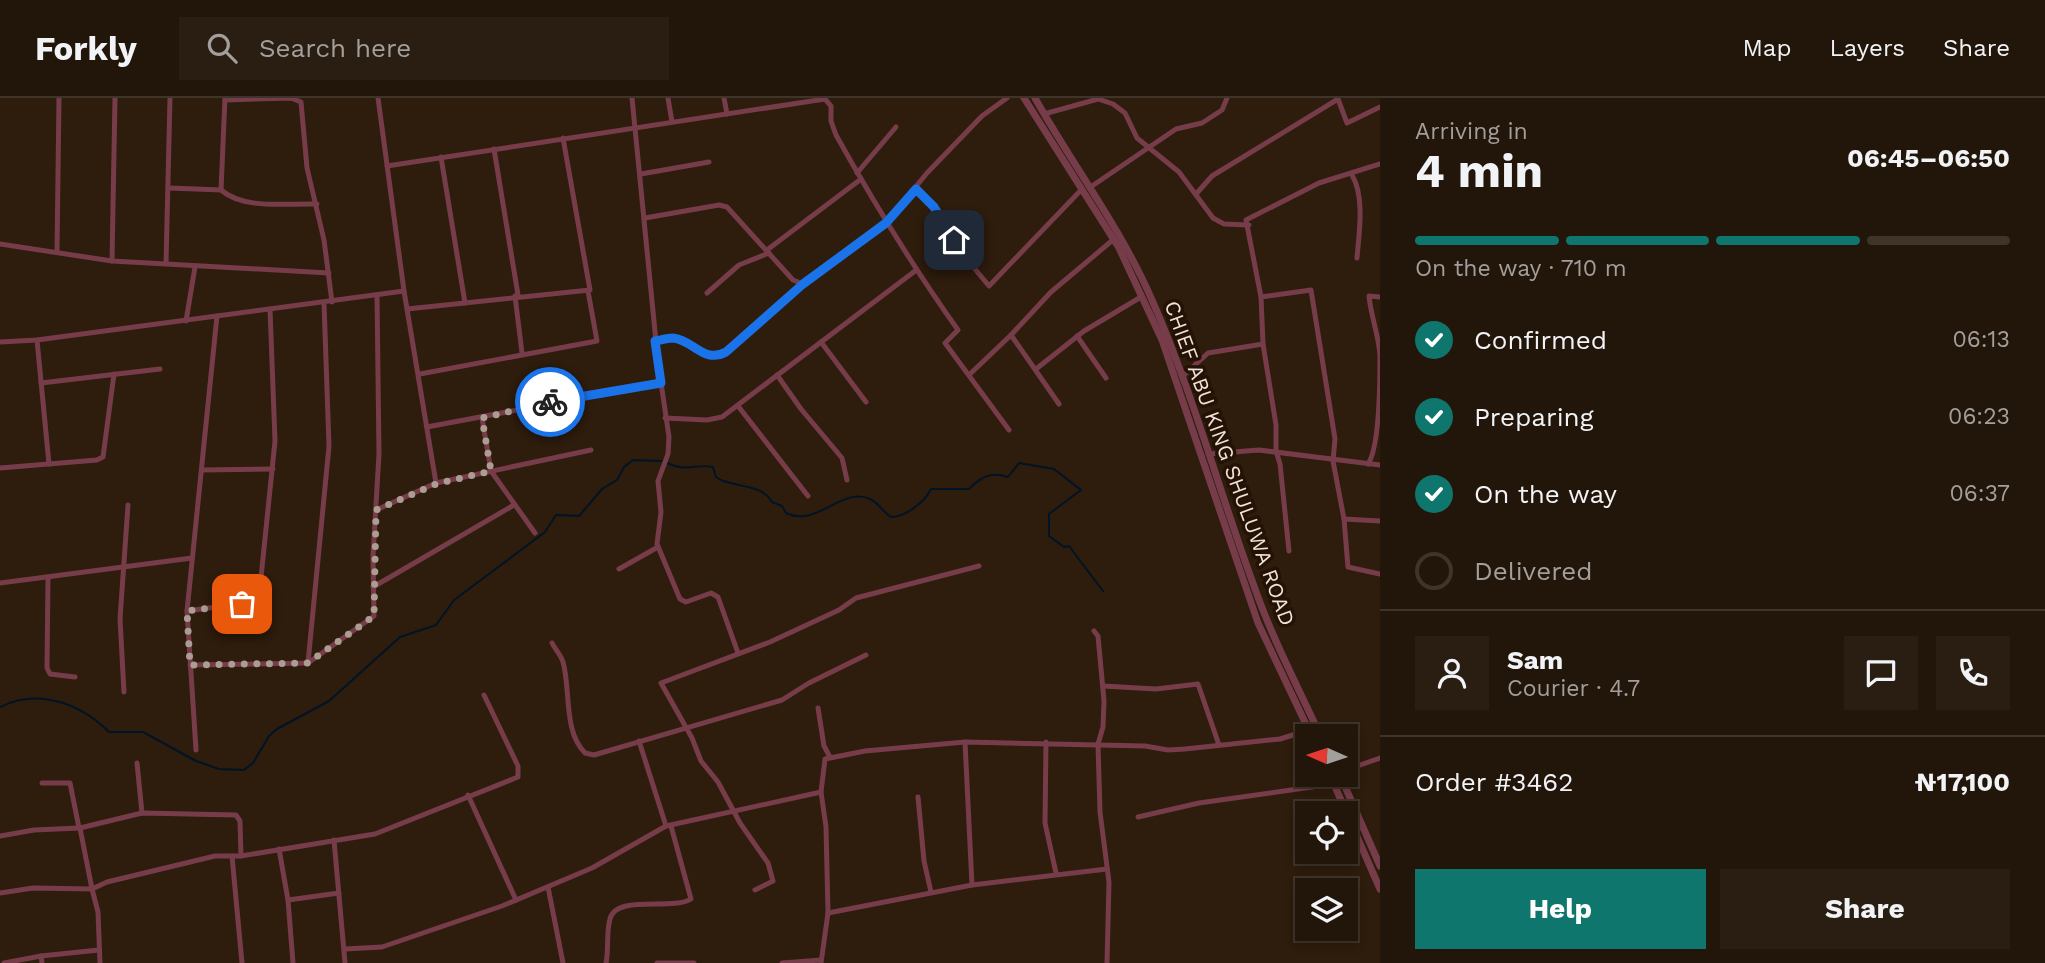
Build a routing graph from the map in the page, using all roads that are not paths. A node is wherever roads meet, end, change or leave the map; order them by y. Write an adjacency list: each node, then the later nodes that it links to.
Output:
1 (59, 98): 43 (street)
2 (115, 98): 45 (street)
3 (170, 98): 31 (street)
4 (378, 98): 25 (street)
5 (632, 98): 17 (street)
6 (668, 98): 16 (street)
7 (724, 98): 14 (street)
8 (1007, 98): 32 (street)
9 (1024, 98): 34 (street)
10 (1035, 98): 15 (street, CHIEF ABU KING SHULUWA ROAD)
11 (1227, 98): 21 (street)
12 (225, 99): 33 (street); 36 (street)
13 (1380, 107): 35 (street)
14 (727, 114): 16 (street); 26 (street)
15 (1044, 114): 21 (street); 30 (street, CHIEF ABU KING SHULUWA ROAD)
16 (672, 122): 17 (street)
17 (635, 127): 19 (street); 27 (street)
18 (896, 127): 26 (street)
19 (563, 138): 20 (street); 53 (street)
20 (494, 149): 22 (street); 57 (street)
21 (1149, 149): 30 (street); 35 (street)
22 (442, 157): 25 (street); 63 (street)
23 (709, 162): 27 (street)
24 (1380, 164): 28 (street)
25 (387, 166): 52 (street)
26 (858, 173): 29 (street)
27 (641, 174): 37 (street)
28 (1352, 175): 39 (street); 44 (street)
29 (861, 179): 38 (street); 42 (street)
30 (1092, 186): 83 (street, CHIEF ABU KING SHULUWA ROAD)
31 (169, 188): 33 (street); 46 (street)
32 (916, 189): 34 (street); 38 (street)
33 (221, 190): 36 (street)
34 (1082, 190): 40 (street)
35 (1196, 193): 39 (street)
36 (317, 204): 49 (street)
37 (645, 218): 42 (street); 71 (street)
38 (886, 223): 48 (street); 51 (street)
39 (1245, 223): 59 (street)
40 (1114, 239): 58 (street); 68 (street)
41 (0, 244): 43 (street)
42 (768, 251): 50 (street); 54 (street)
43 (57, 252): 45 (street)
44 (1356, 258)
45 (112, 261): 46 (street)
46 (166, 264): 47 (street)
47 (195, 267): 49 (street); 67 (street)
48 (915, 271): 73 (street); 81 (street)
49 (329, 273): 61 (street)
50 (793, 280): 51 (street); 56 (street)
51 (803, 284): 56 (street)
52 (404, 291): 55 (street); 65 (street)
53 (588, 291): 57 (street); 75 (street)
54 (707, 293)
55 (377, 295): 61 (street); 111 (street)
56 (790, 295): 71 (street)
57 (516, 296): 63 (street); 75 (street)
58 (1142, 297): 69 (street); 93 (street)
59 (1261, 297): 74 (street); 98 (street)
60 (1380, 297): 76 (street)
61 (332, 302): 62 (street)
62 (324, 303): 64 (street); 130 (street)
63 (465, 303): 65 (street)
64 (270, 309): 66 (street); 103 (street)
65 (407, 309): 79 (street)
66 (217, 316): 67 (street); 104 (street)
67 (186, 321): 70 (street)
68 (1011, 335): 78 (street); 81 (street)
69 (1077, 336): 78 (street); 84 (street)
70 (37, 340): 72 (street); 85 (street)
71 (655, 341): 86 (street)
72 (0, 342)
73 (821, 342): 82 (street); 87 (street)
74 (1263, 344): 83 (street); 96 (street)
75 (522, 353): 79 (street)
76 (1380, 357): 100 (street)
77 (160, 369): 80 (street)
78 (1036, 369): 88 (street)
79 (420, 373): 92 (street)
80 (114, 374): 85 (street); 99 (street)
81 (970, 374): 94 (street)
82 (777, 375): 89 (street); 106 (street)
83 (1184, 375): 93 (street, CHIEF ABU KING SHULUWA ROAD)
84 (1106, 378)
85 (41, 383): 99 (street)
86 (661, 383): 90 (street); 91 (street)
87 (866, 402)
88 (1059, 404)
89 (738, 406): 91 (street); 108 (street)
90 (482, 418): 92 (street); 105 (street)
91 (665, 418): 115 (street)
92 (427, 427): 107 (street)
93 (1195, 427): 97 (street, CHIEF ABU KING SHULUWA ROAD); 137 (street)
94 (1009, 430)
95 (591, 450): 105 (street)
96 (1276, 451): 97 (street); 98 (street); 116 (street)
97 (1209, 454): 138 (street, CHIEF ABU KING SHULUWA ROAD)
98 (1333, 461): 100 (street); 112 (street)
99 (49, 464): 102 (street)
100 (1368, 464): 101 (street)
101 (1380, 465)
102 (0, 468)
103 (273, 468): 104 (street); 125 (street)
104 (202, 470): 117 (street)
105 (491, 471): 107 (street); 110 (street)
106 (847, 480)
107 (436, 484): 111 (street)
108 (808, 496)
109 (128, 505): 119 (street)
110 (514, 505): 114 (street); 124 (street)
111 (376, 510): 124 (street)
112 (1344, 519): 113 (street); 121 (street)
113 (1380, 521)
114 (535, 533)
115 (658, 547): 120 (street); 128 (street)
116 (1289, 551)
117 (192, 558): 119 (street); 125 (street)
118 (979, 566): 128 (street)
119 (122, 569): 122 (street); 134 (street)
120 (619, 569)
121 (1380, 574)
122 (48, 578): 123 (street); 132 (street)
123 (0, 583)
124 (373, 587): 130 (street)
125 (187, 611): 131 (street)
126 (1094, 631): 133 (street)
127 (552, 643): 141 (street)
128 (738, 653): 139 (street)
129 (866, 654): 139 (street)
130 (308, 663): 131 (street)
131 (190, 665): 146 (street)
132 (75, 677)
133 (1103, 686): 144 (street); 145 (street)
134 (124, 692)
135 (484, 695): 156 (street)
136 (818, 708): 147 (street)
137 (1306, 724)
138 (1315, 724)
139 (686, 727): 141 (street); 158 (street)
140 (1295, 736): 145 (street)
141 (639, 741): 161 (street)
142 (965, 742): 143 (street); 147 (street); 171 (street)
143 (1046, 742): 144 (street); 170 (street)
144 (1098, 744): 145 (street); 169 (street)
145 (1219, 746)
146 (196, 750)
147 (830, 758): 155 (street)
148 (1380, 758): 150 (street)
149 (137, 763): 159 (street)
150 (1358, 766)
151 (42, 783): 162 (street)
152 (1295, 785): 160 (street)
153 (1340, 788): 174 (street)
154 (1341, 788): 168 (street)
155 (821, 792): 158 (street); 181 (street)
156 (468, 794): 164 (street); 180 (street)
157 (918, 797): 176 (street)
158 (733, 810): 161 (street); 175 (street)
159 (142, 813): 162 (street); 167 (street)
160 (1138, 817)
161 (668, 826): 172 (street); 192 (street)
162 (79, 828): 163 (street); 173 (street)
163 (0, 836)
164 (334, 840): 165 (street); 177 (street)
165 (279, 849): 167 (street); 179 (street)
166 (232, 856): 167 (street); 173 (street); 188 (street)
167 (241, 856)
168 (1380, 866)
169 (1107, 869): 170 (street); 196 (street)
170 (1056, 873): 171 (street)
171 (972, 885): 176 (street)
172 (548, 887): 180 (street); 191 (street)
173 (92, 889): 178 (street); 183 (street)
174 (1380, 889)
175 (755, 890)
176 (931, 892): 181 (street)
177 (339, 893): 179 (street); 182 (street)
178 (0, 894)
179 (288, 900): 189 (street)
180 (516, 900): 182 (street)
181 (828, 913): 185 (street)
182 (345, 949): 190 (street)
183 (99, 950): 184 (street); 187 (street)
184 (41, 960): 186 (street)
185 (821, 961): 195 (street)
186 (4, 963)
187 (100, 963)
188 (242, 963)
189 (293, 963)
190 (345, 963)
191 (563, 963)
192 (606, 963)
193 (657, 963): 194 (street)
194 (694, 963)
195 (782, 963)
196 (1107, 963)

